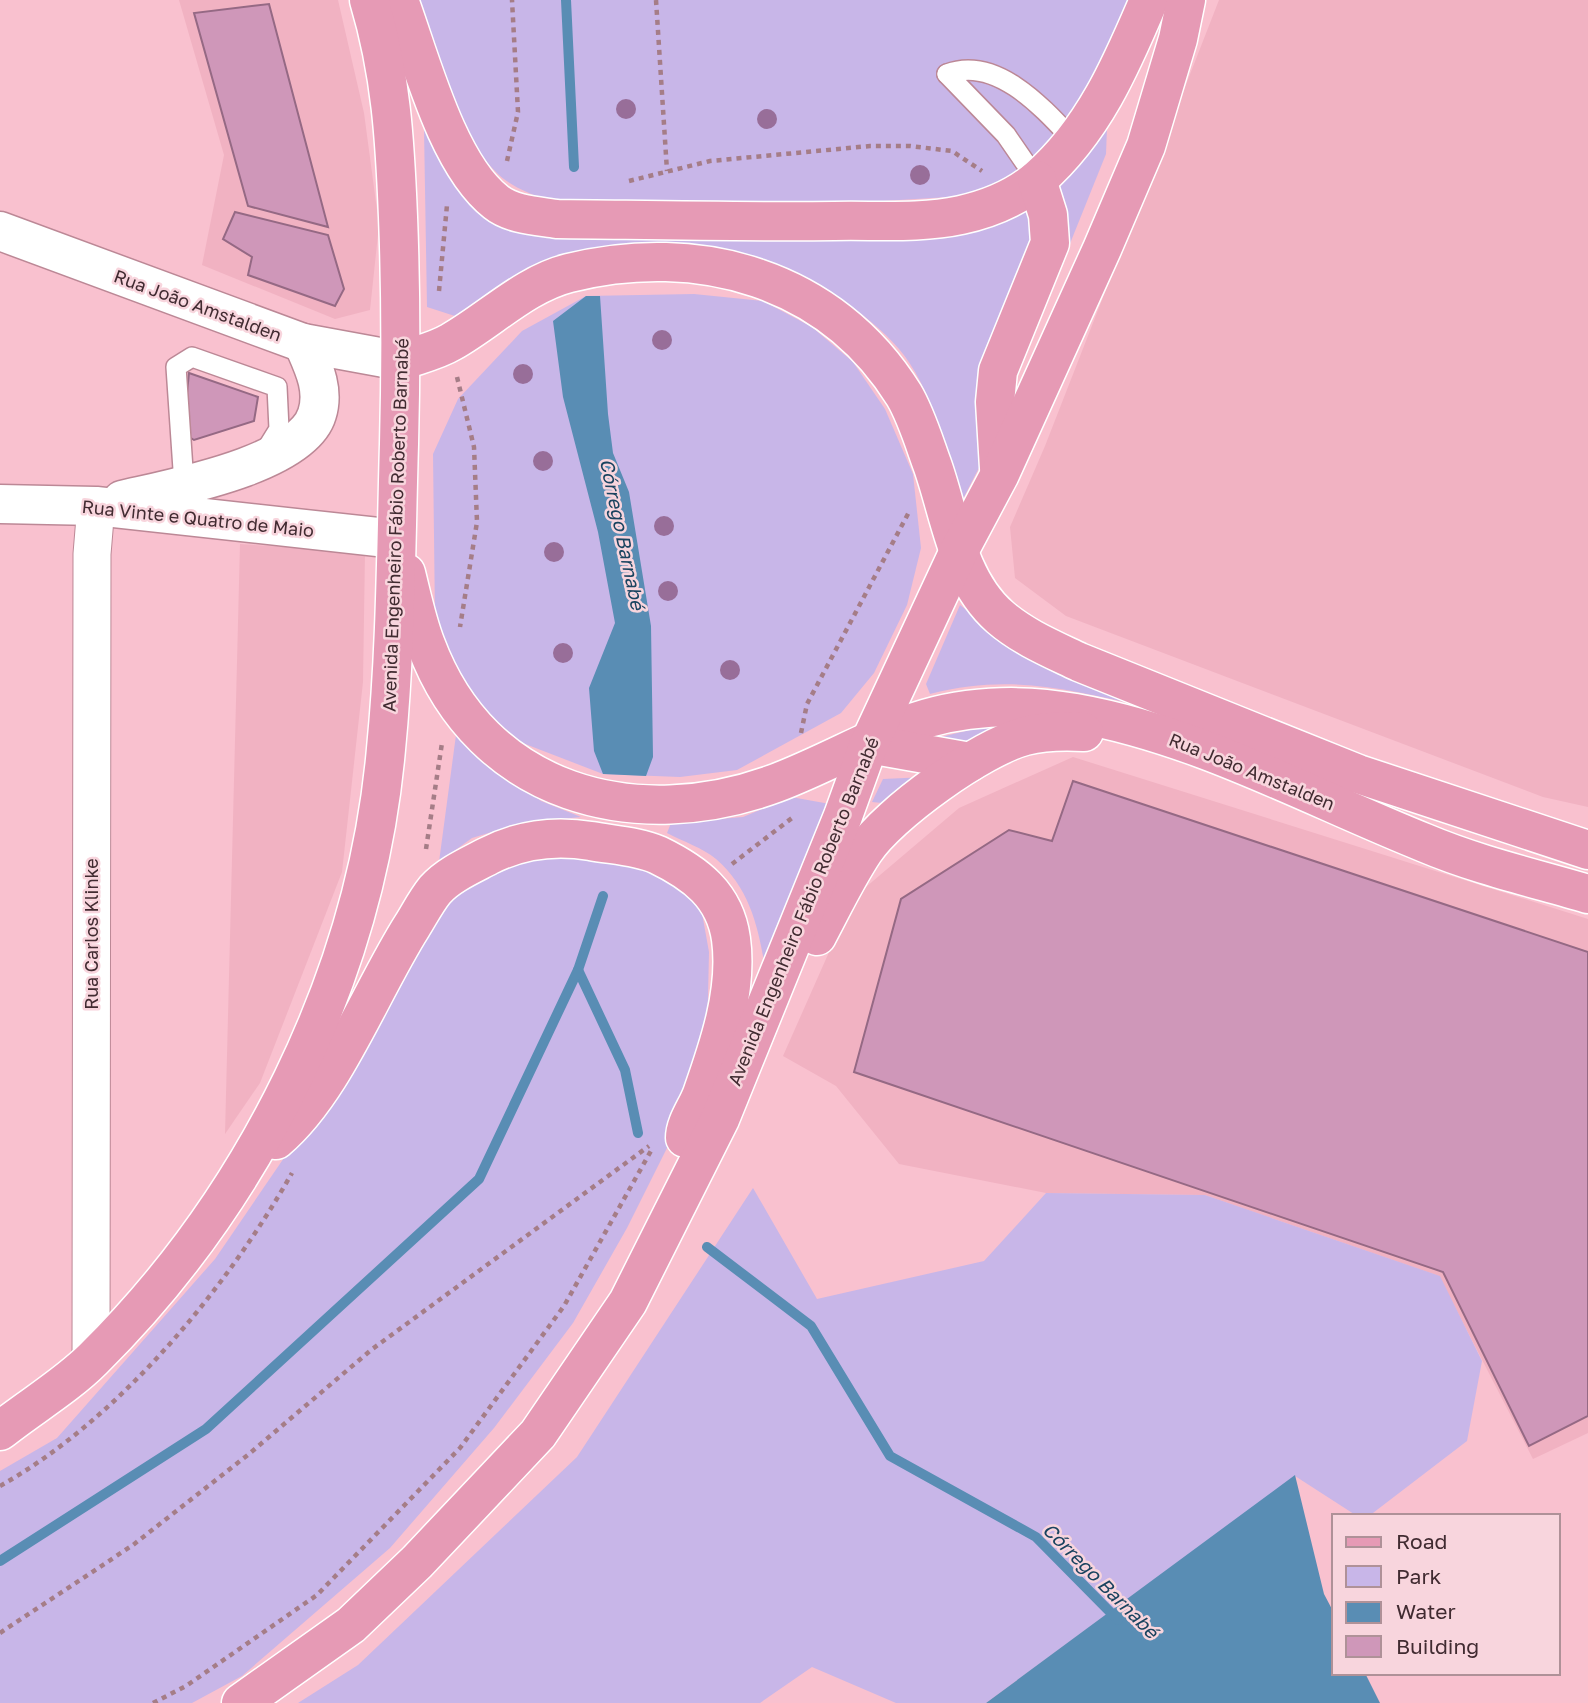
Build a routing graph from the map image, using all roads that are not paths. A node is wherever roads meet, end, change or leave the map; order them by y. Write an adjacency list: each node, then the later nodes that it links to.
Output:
1 (369, 0): 9 (main road, Avenida Engenheiro Fábio Roberto Barnabé)
2 (399, 0): 6 (main road)
3 (1149, 0): 5 (main road)
4 (1186, 0): 11 (main road, Avenida Engenheiro Fábio Roberto Barnabé)
5 (1075, 142): 6 (main road); 6 (lane)
6 (1037, 180): 11 (main road)
7 (0, 231): 8 (street, Rua João Amstalden)
8 (303, 343): 9 (street, Rua João Amstalden); 10 (street)
9 (401, 361): 15 (main road, Avenida Engenheiro Fábio Roberto Barnabé); 16 (main road, Rua João Amstalden)
10 (259, 463): 12 (street); 12 (lane)
11 (1000, 474): 16 (main road, Avenida Engenheiro Fábio Roberto Barnabé)
12 (184, 484): 14 (street)
13 (0, 503): 14 (street, Rua Vinte e Quatro de Maio)
14 (96, 506): 15 (street, Rua Vinte e Quatro de Maio); 25 (street, Rua Carlos Klinke)
15 (396, 538): 18 (main road, Rua João Amstalden); 23 (main road, Avenida Engenheiro Fábio Roberto Barnabé)
16 (959, 551): 18 (main road, Avenida Engenheiro Fábio Roberto Barnabé); 20 (main road, Rua João Amstalden)
17 (1178, 738): 18 (main road, Rua João Amstalden); 19 (main road); 21 (main road, Rua João Amstalden)
18 (869, 744): 19 (main road); 22 (main road, Avenida Engenheiro Fábio Roberto Barnabé)
19 (971, 762): 22 (main road)
20 (1588, 850)
21 (1588, 894)
22 (770, 995): 24 (main road, Avenida Engenheiro Fábio Roberto Barnabé)
23 (250, 1162): 24 (main road); 25 (main road, Avenida Engenheiro Fábio Roberto Barnabé)
24 (686, 1189): 27 (main road, Avenida Engenheiro Fábio Roberto Barnabé)
25 (91, 1361): 26 (main road, Avenida Engenheiro Fábio Roberto Barnabé)
26 (0, 1431)
27 (241, 1703)

